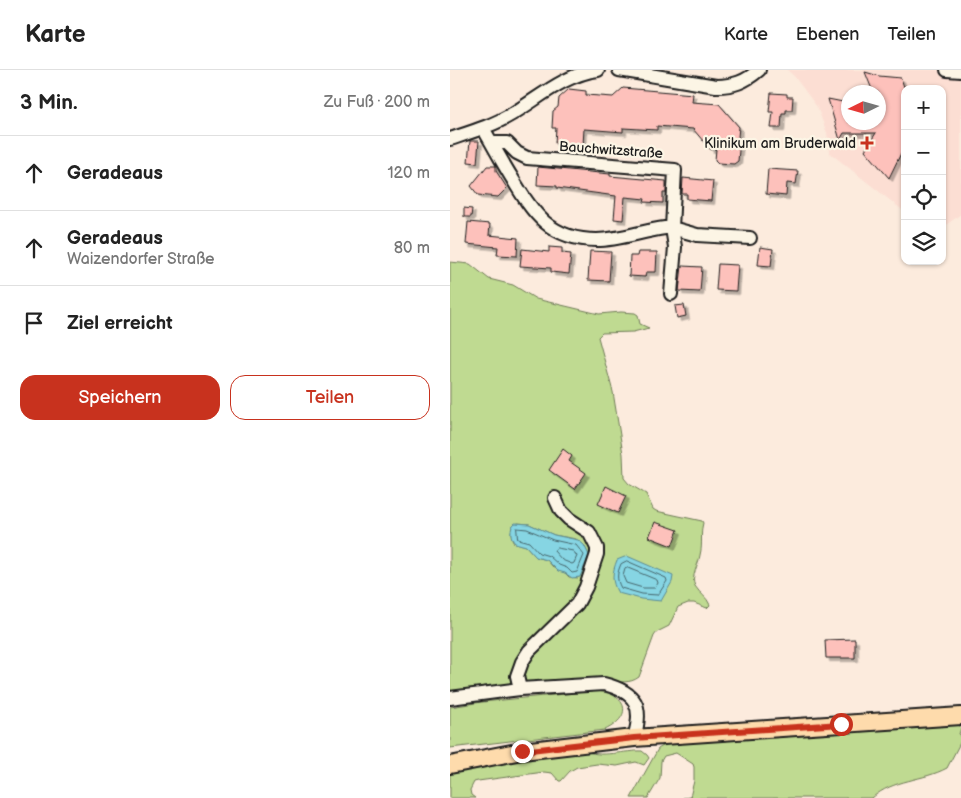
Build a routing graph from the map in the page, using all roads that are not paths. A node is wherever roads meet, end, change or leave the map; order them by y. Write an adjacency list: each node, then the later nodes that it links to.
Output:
1 (598, 70): 6 (street)
2 (619, 70): 3 (street)
3 (759, 70)
4 (947, 70): 5 (street)
5 (961, 71)
6 (483, 128): 7 (street); 8 (street)
7 (450, 139)
8 (492, 143): 9 (street); 9 (street, Bauchwitzstraße)
9 (672, 228): 10 (street); 11 (street, Bauchwitzstraße)
10 (750, 238)
11 (671, 294)
12 (555, 498): 13 (street)
13 (520, 689): 14 (street); 16 (street)
14 (450, 698)
15 (961, 716): 16 (main road)
16 (641, 738): 17 (main road)
17 (450, 765)

